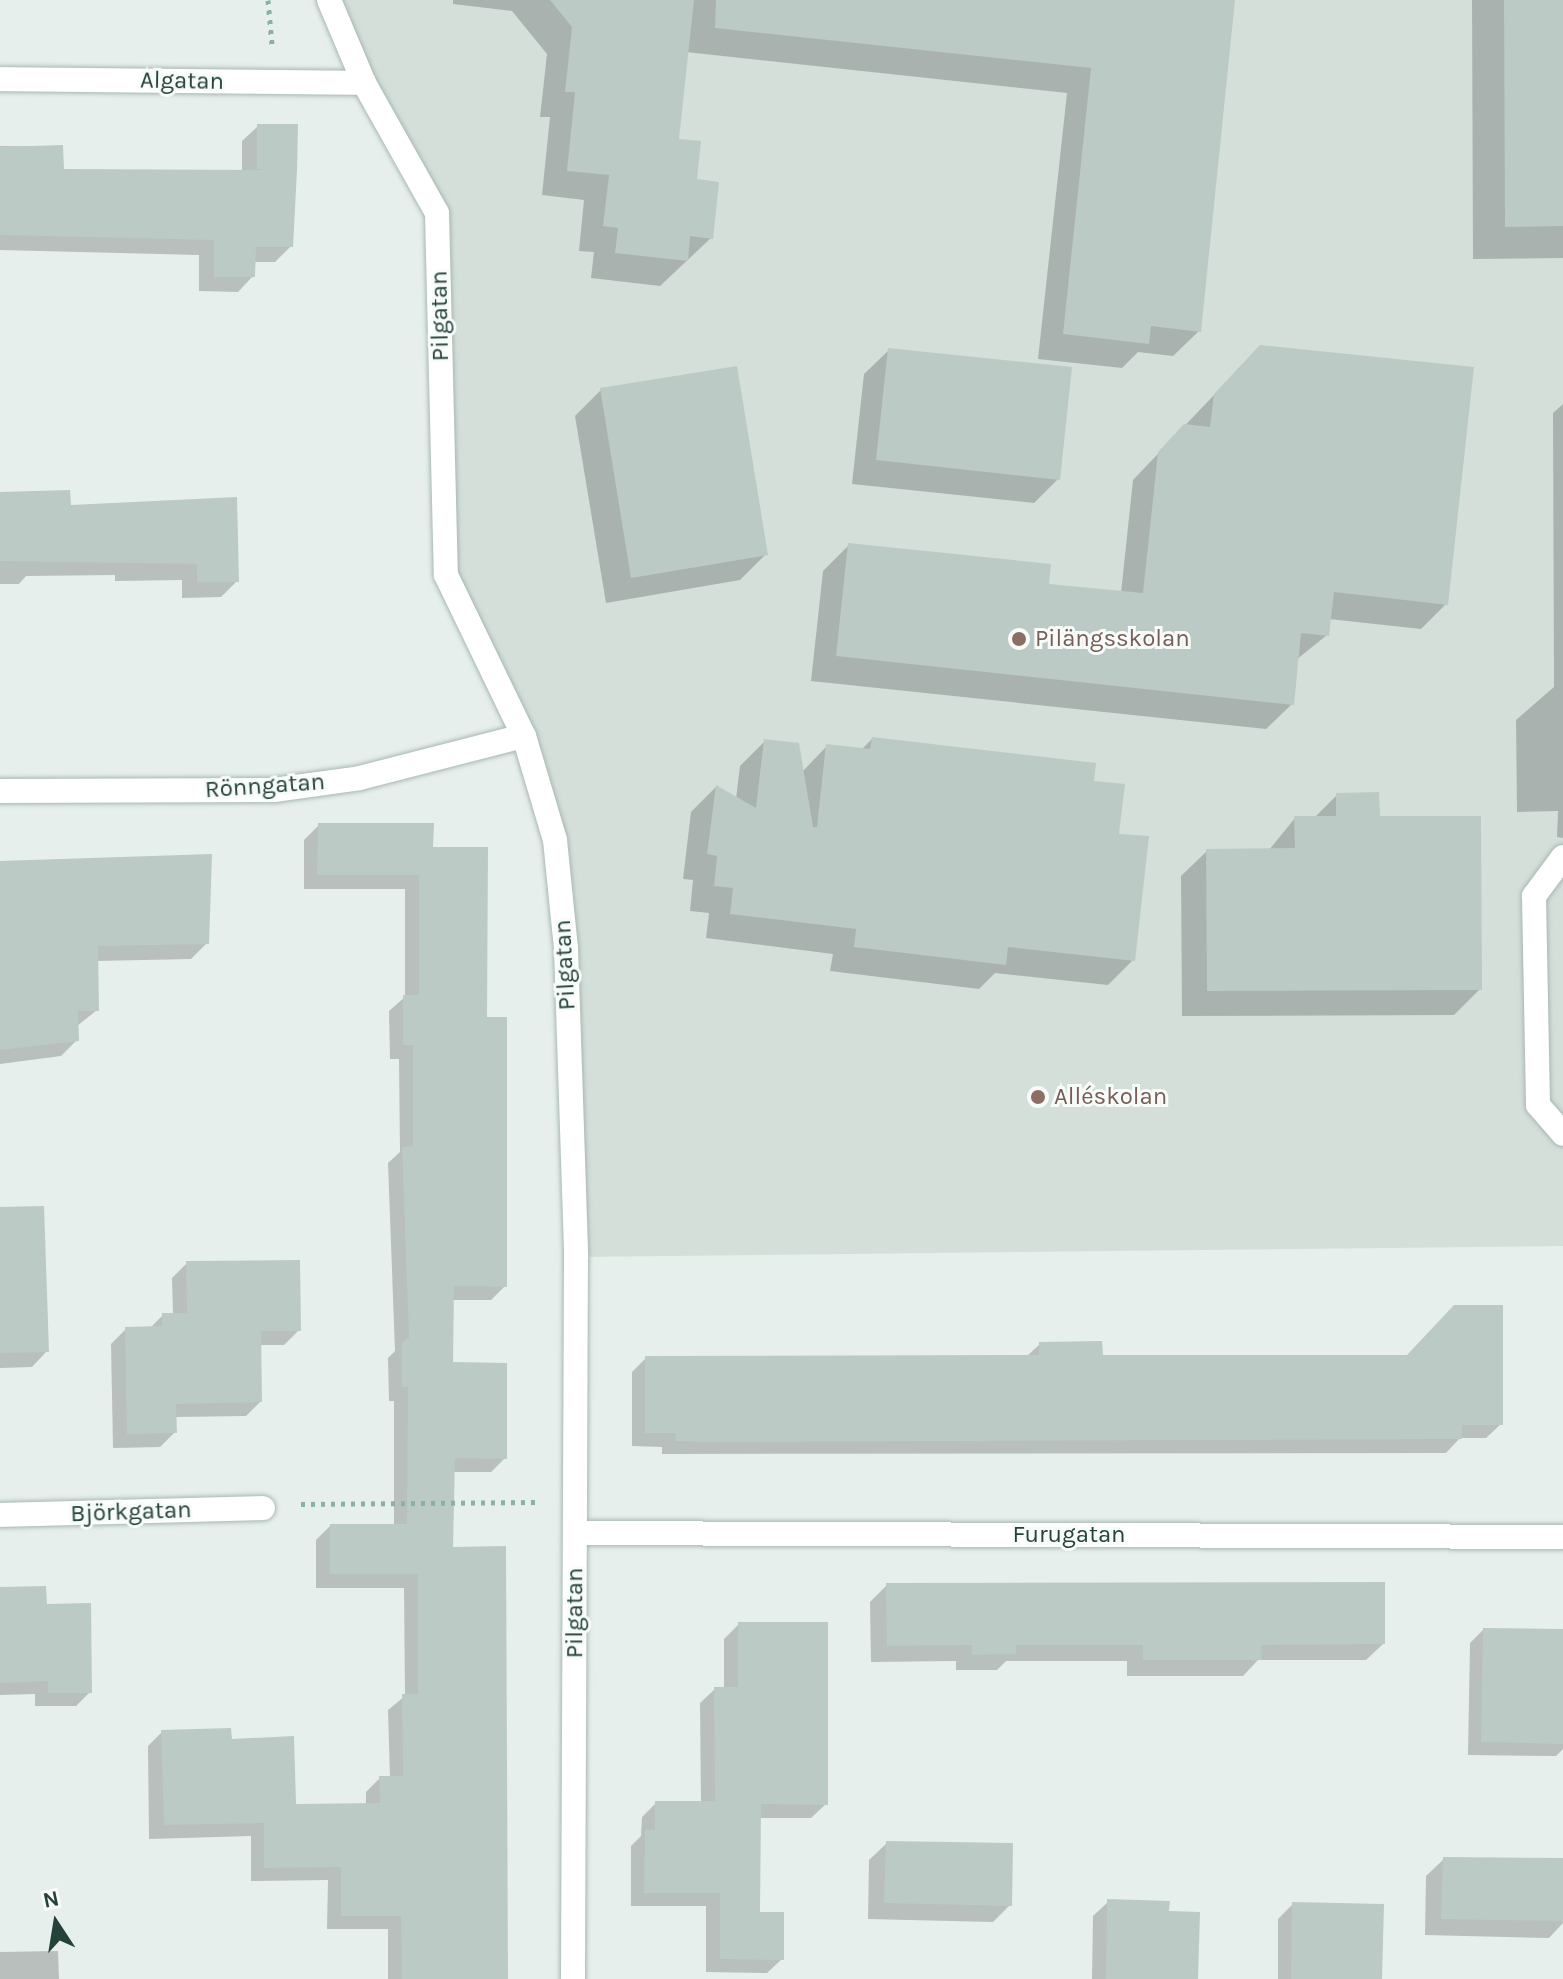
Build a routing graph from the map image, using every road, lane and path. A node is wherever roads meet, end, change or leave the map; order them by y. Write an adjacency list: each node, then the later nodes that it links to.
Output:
1 (329, 0): 3 (street, Pilgatan)
2 (0, 79): 3 (street, Algatan)
3 (364, 83): 4 (street, Pilgatan)
4 (524, 736): 5 (street, Rönngatan); 8 (street, Pilgatan)
5 (0, 791)
6 (1563, 857): 7 (street)
7 (1563, 1134)
8 (576, 1502): 9 (path); 11 (street, Pilgatan)
9 (263, 1508): 10 (street, Björkgatan)
10 (0, 1515)
11 (576, 1533): 12 (street, Furugatan); 13 (street, Pilgatan)
12 (1563, 1537)
13 (573, 1979)

